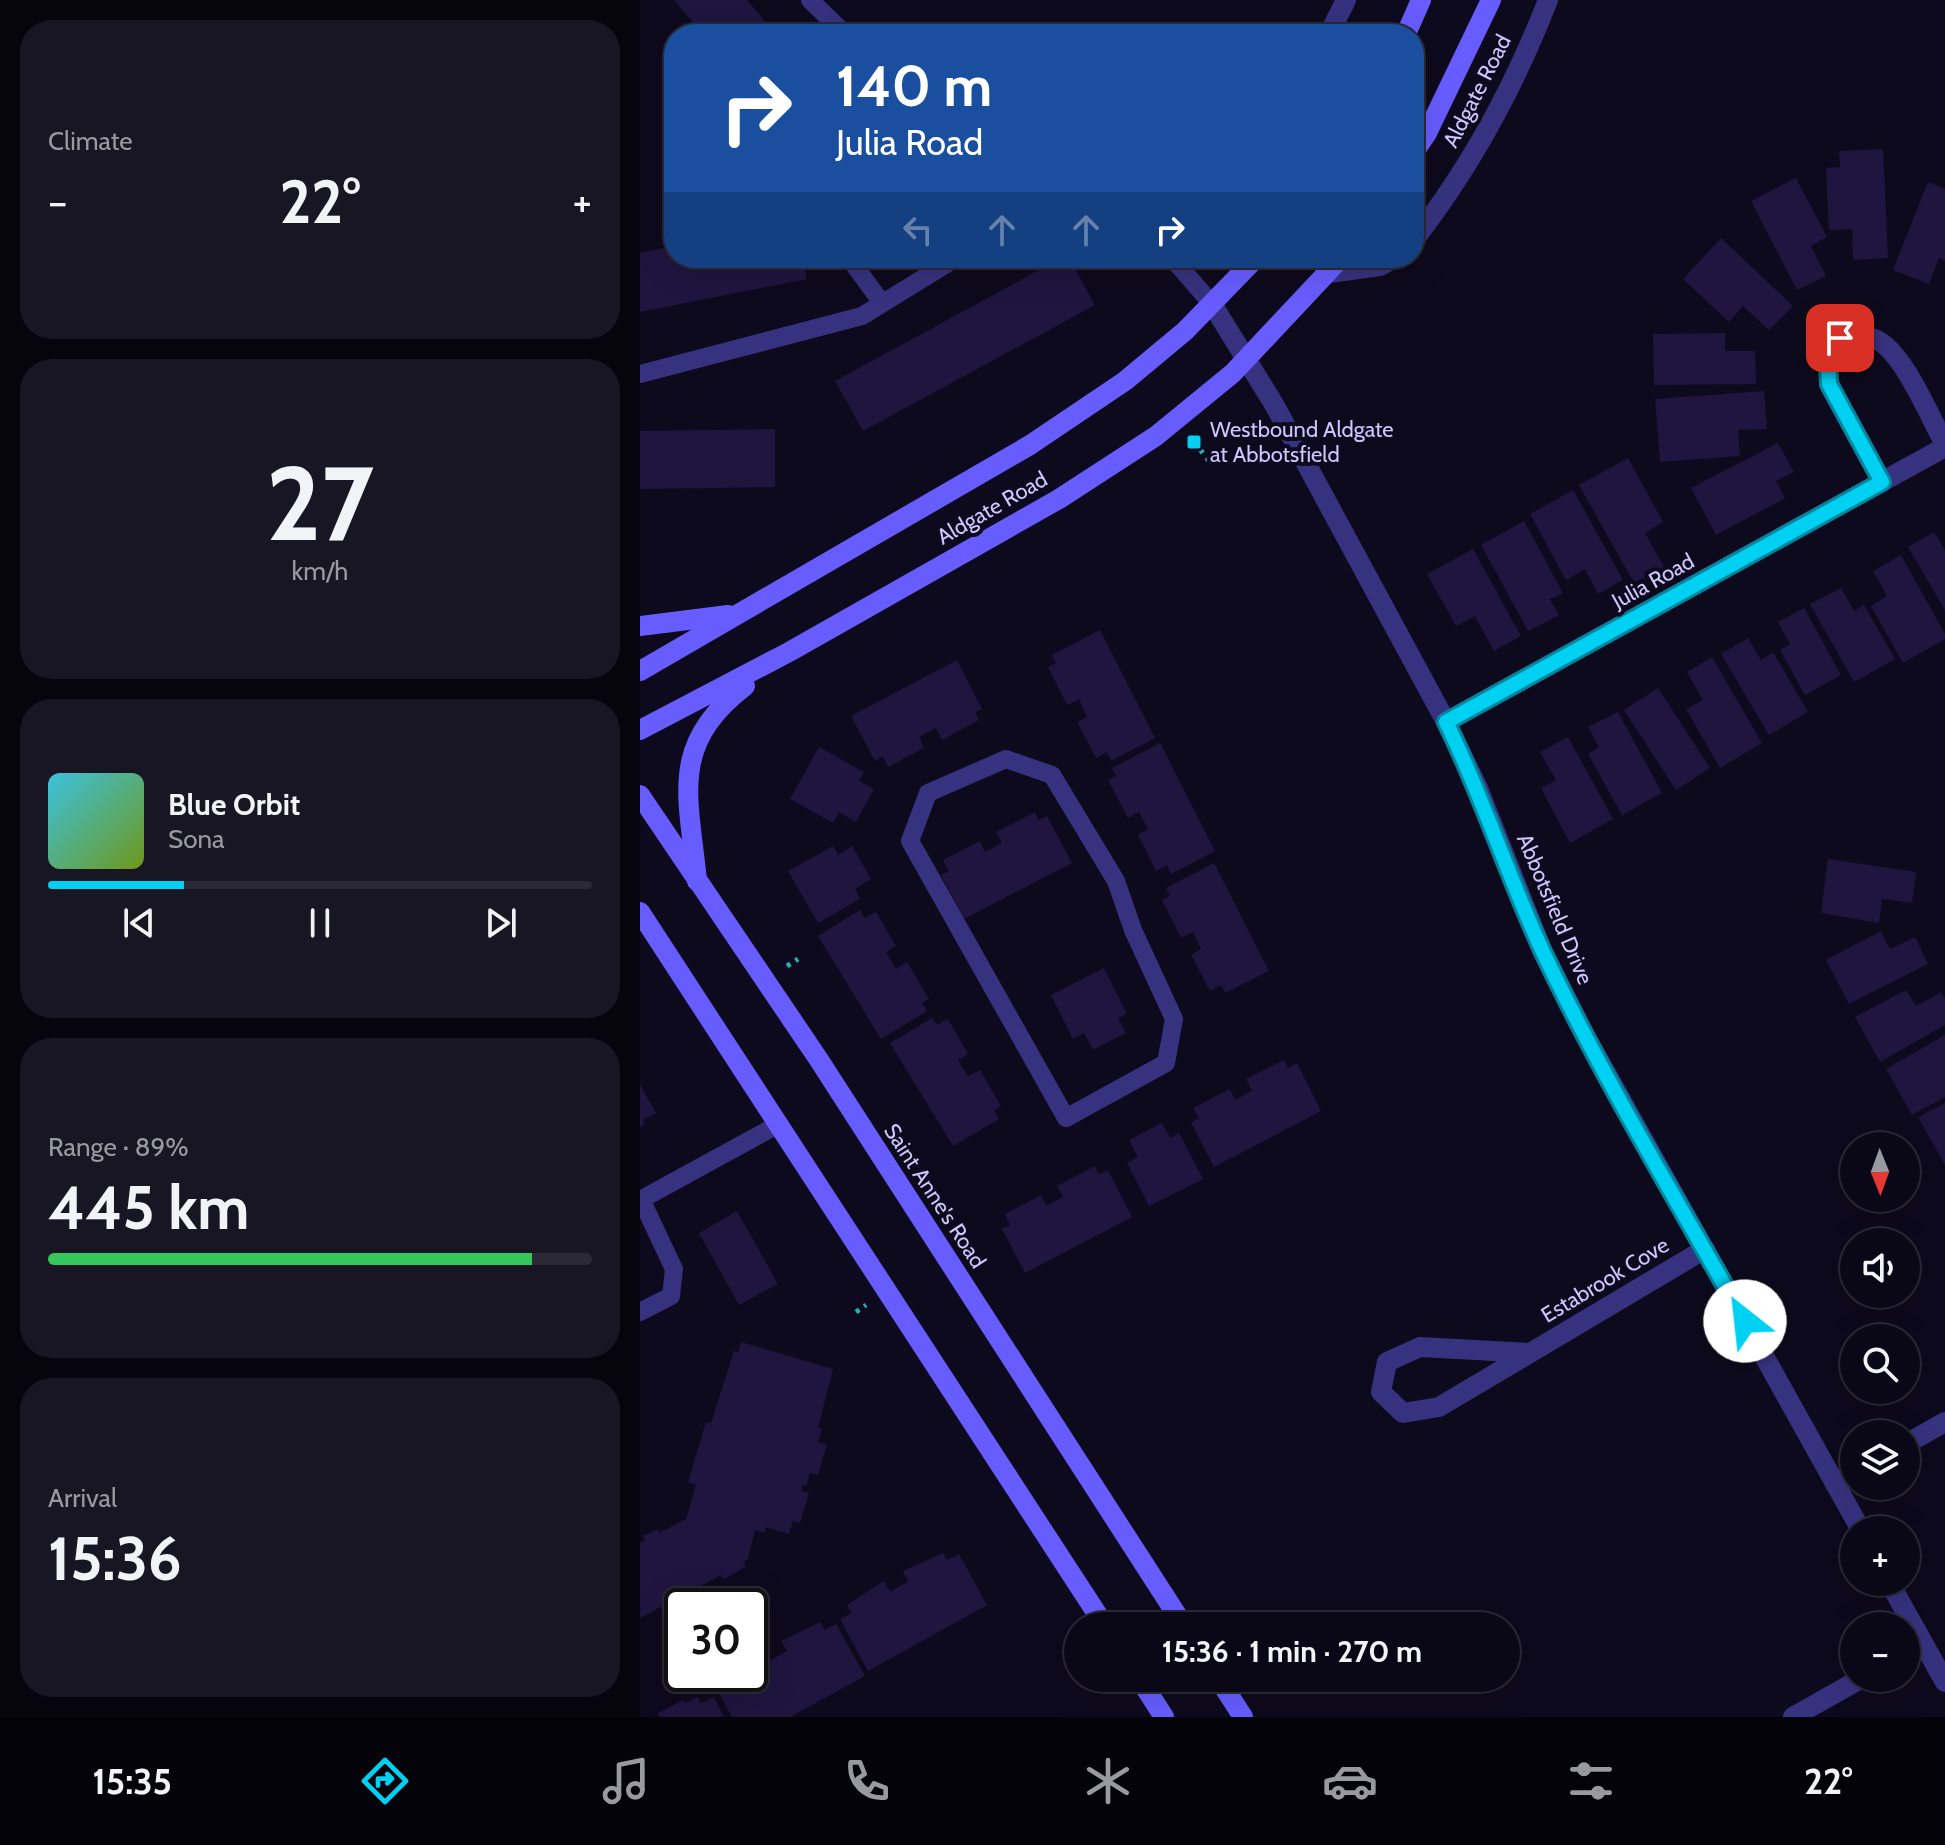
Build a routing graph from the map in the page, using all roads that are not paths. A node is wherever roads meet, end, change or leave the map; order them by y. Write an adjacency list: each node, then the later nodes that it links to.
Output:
1 (810, 0): 6 (lane)
2 (1346, 0): 7 (street)
3 (1421, 0): 8 (main road)
4 (1491, 0): 9 (main road, Aldgate Road)
5 (1548, 0): 10 (street, Aldgate Road)
6 (835, 24)
7 (1334, 24)
8 (1410, 24)
9 (1424, 137)
10 (1424, 226)
11 (856, 268): 16 (lane)
12 (940, 268): 16 (lane)
13 (1181, 268): 17 (lane)
14 (1246, 268): 17 (main road, Aldgate Road)
15 (1333, 268): 18 (main road, Aldgate Road)
16 (882, 303): 19 (lane)
17 (1212, 304): 18 (street, Abbotsfield Drive); 22 (main road, Aldgate Road)
18 (1247, 358): 24 (main road, Aldgate Road); 26 (street, Abbotsfield Drive)
19 (640, 374)
20 (1945, 446): 21 (street, Julia Road); 21 (street, Julia Road)
21 (1882, 482): 26 (street, Julia Road)
22 (732, 615): 23 (main road); 25 (main road, Aldgate Road)
23 (640, 626)
24 (789, 652): 27 (main road, Aldgate Road); 29 (main road)
25 (640, 671)
26 (1446, 722): 34 (street, Abbotsfield Drive)
27 (640, 730)
28 (640, 795): 29 (main road, Saint Anne's Road)
29 (697, 884): 43 (main road, Saint Anne's Road)
30 (640, 912): 32 (main road)
31 (1066, 1118): 31 (lane)
32 (779, 1124): 33 (lane); 42 (main road)
33 (641, 1199): 35 (lane)
34 (1705, 1249): 36 (street, Estabrook Cove); 40 (street, Abbotsfield Drive)
35 (640, 1312)
36 (1530, 1353): 36 (street, Estabrook Cove)
37 (1945, 1422): 38 (street)
38 (1920, 1436)
39 (1840, 1481): 40 (street)
40 (1835, 1484): 41 (street, Abbotsfield Drive)
41 (1853, 1516)
42 (1096, 1612)
43 (1175, 1612)
44 (1920, 1654): 45 (street)
45 (1945, 1682)
46 (1840, 1690): 51 (street)
47 (1148, 1692): 49 (main road)
48 (1227, 1692): 50 (main road)
49 (1164, 1717)
50 (1243, 1717)
51 (1793, 1717)

